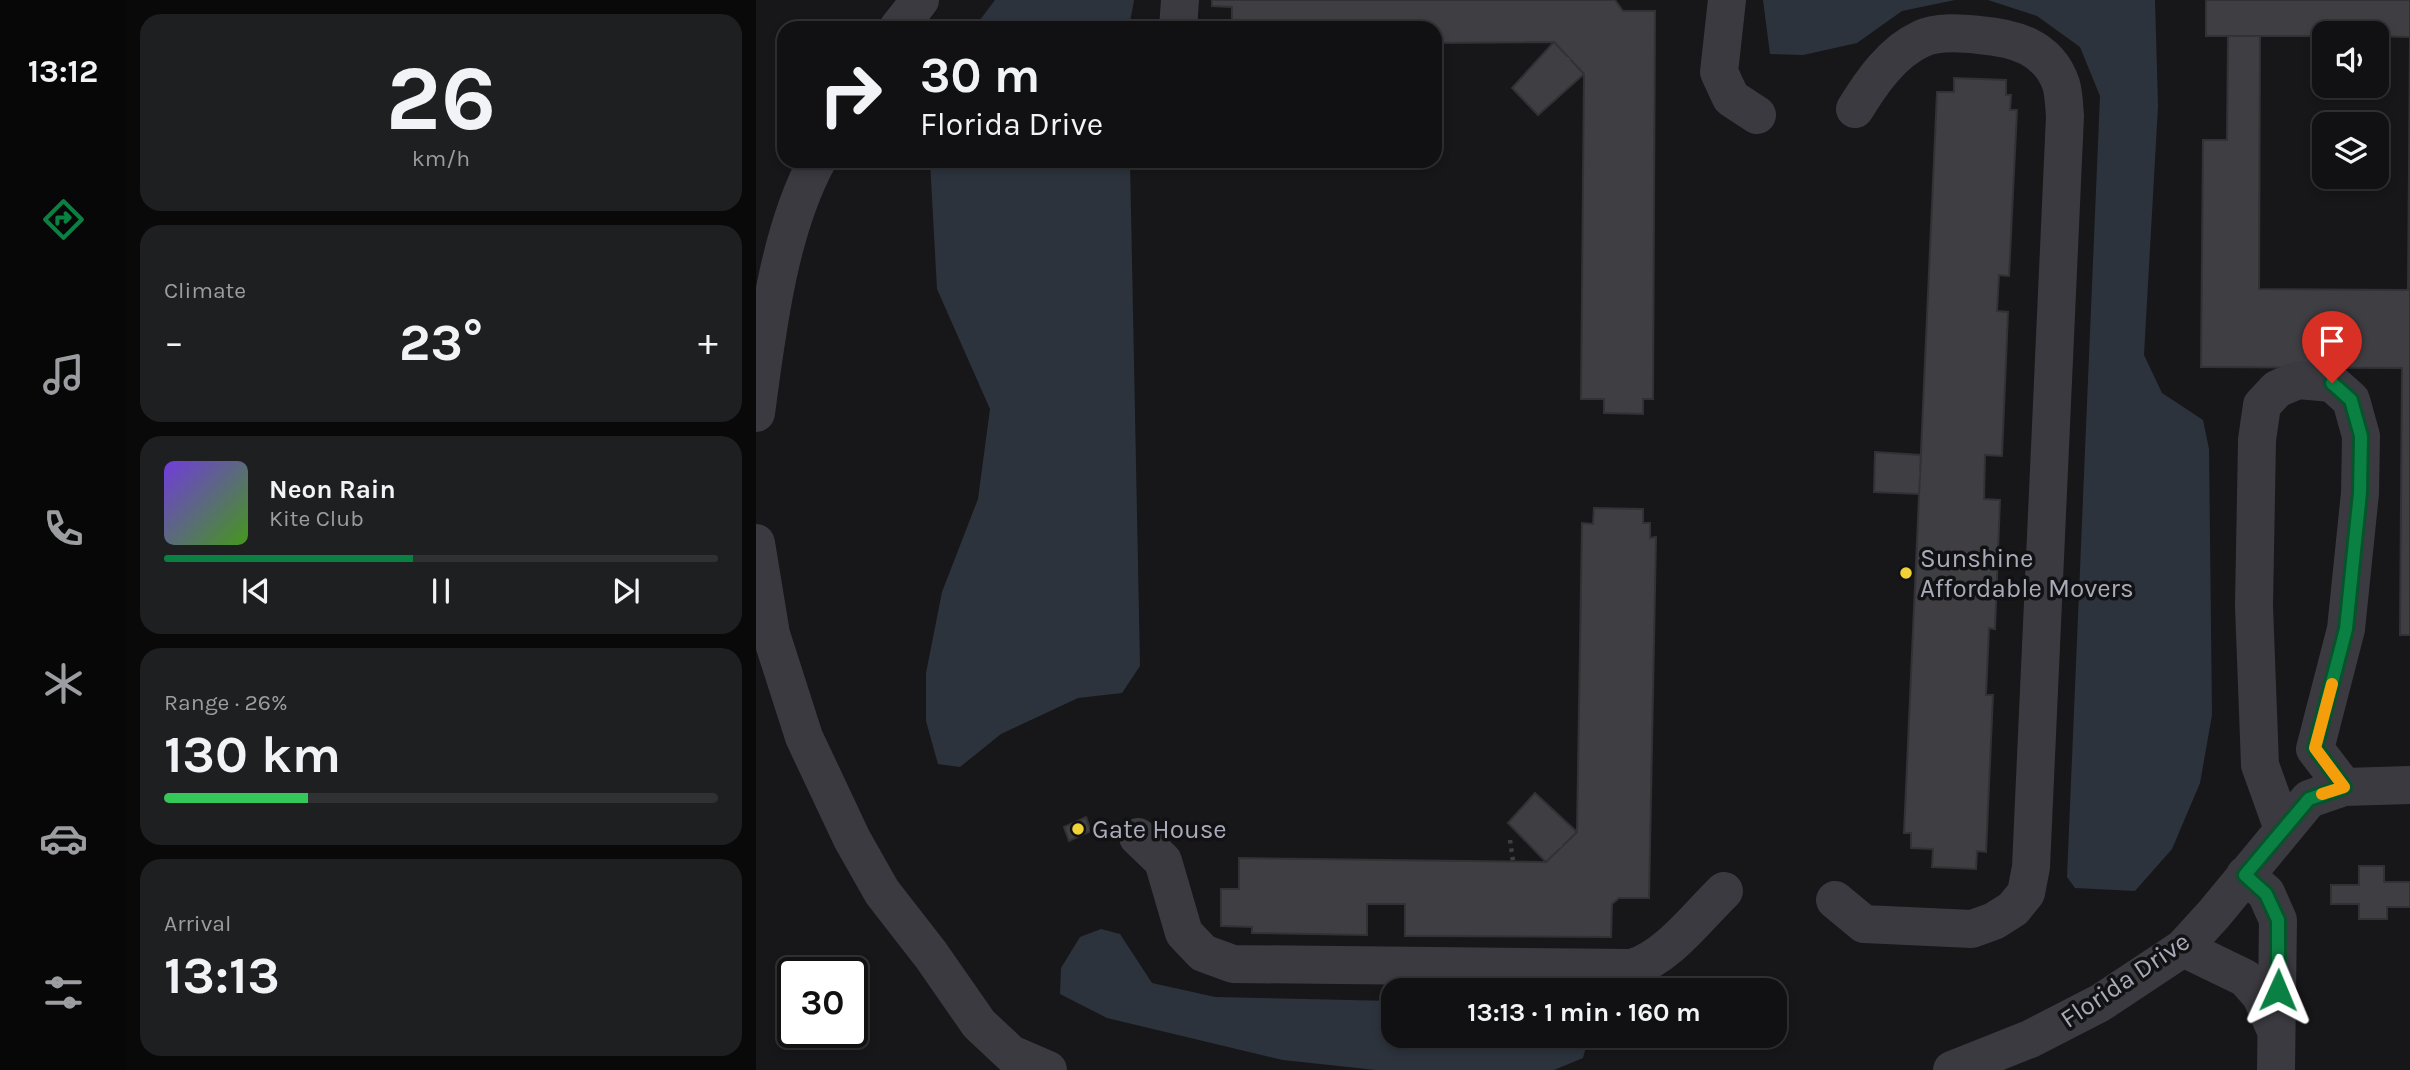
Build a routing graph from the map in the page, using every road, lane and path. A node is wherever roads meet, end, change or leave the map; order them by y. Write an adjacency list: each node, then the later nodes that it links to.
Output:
1 (920, 0): 4 (street)
2 (1180, 0): 5 (street)
3 (1727, 0): 9 (street)
4 (904, 21)
5 (1178, 21)
6 (1569, 58): 7 (path)
7 (1548, 87)
8 (1855, 109): 25 (street)
9 (1757, 115)
10 (814, 168): 11 (street)
11 (756, 413)
12 (1899, 473): 13 (path)
13 (1920, 474)
14 (756, 544): 28 (street)
15 (2410, 785): 16 (street, Florida Drive)
16 (2344, 787): 18 (street, Florida Drive); 18 (street)
17 (1541, 827): 21 (path)
18 (2283, 829): 23 (street, Florida Drive)
19 (1138, 837): 24 (street)
20 (1510, 840): 22 (path)
21 (1561, 847)
22 (1513, 861)
23 (2245, 875): 26 (street, Florida Drive); 27 (street)
24 (1724, 891)
25 (1835, 900)
26 (2183, 948): 27 (street); 29 (street, Florida Drive)
27 (2276, 1051)
28 (1048, 1070)
29 (1952, 1070)

